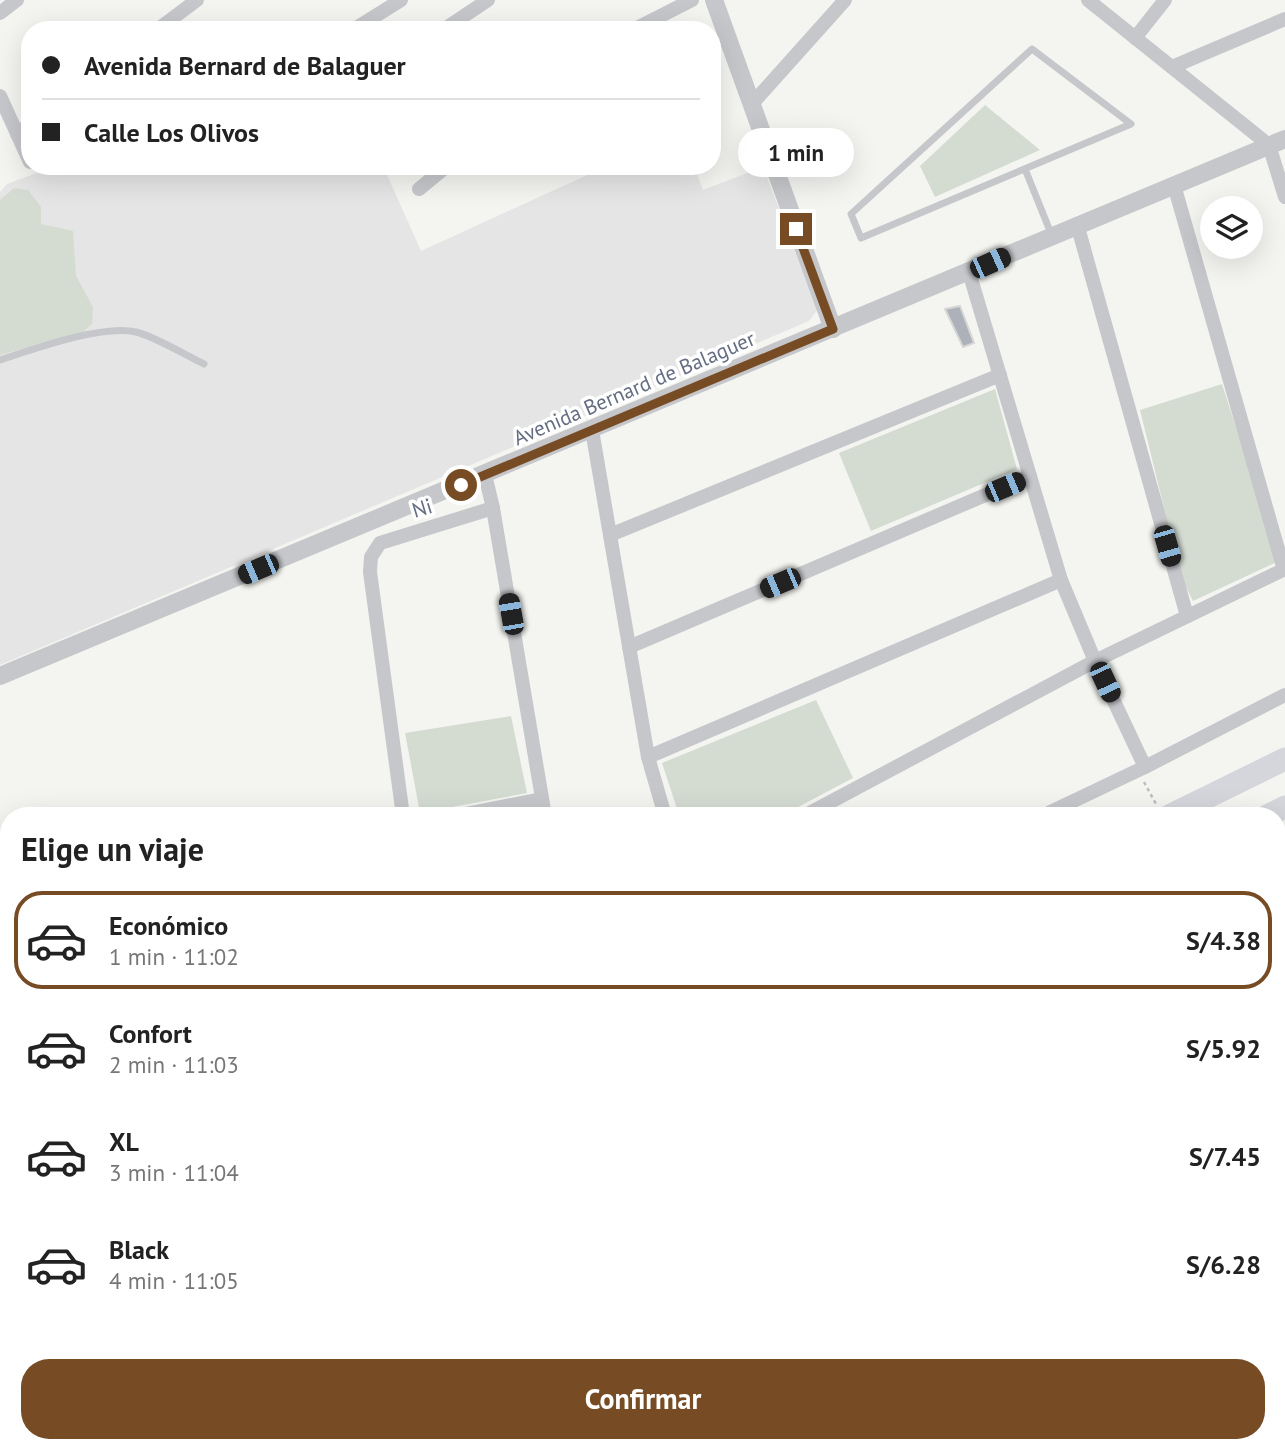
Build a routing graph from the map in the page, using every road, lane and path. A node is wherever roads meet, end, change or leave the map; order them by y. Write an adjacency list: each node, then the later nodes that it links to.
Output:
1 (17, 0): 10 (street)
2 (197, 0): 12 (street)
3 (488, 0): 14 (street)
4 (692, 0): 15 (street)
5 (714, 0): 19 (street)
6 (845, 0): 19 (street)
7 (1088, 0): 16 (street)
8 (1165, 0): 16 (street)
9 (395, 2): 13 (street)
10 (0, 13)
11 (1285, 19): 17 (street)
12 (169, 21)
13 (366, 21)
14 (456, 21)
15 (651, 21)
16 (1135, 38): 17 (street)
17 (1172, 67): 22 (street)
18 (0, 96): 21 (street)
19 (751, 105): 32 (street)
20 (21, 131): 21 (street)
21 (17, 134): 23 (street)
22 (1277, 142): 26 (street, Avenida Bernard de Balaguer); 28 (street)
23 (21, 143)
24 (1024, 169): 24 (lane); 30 (lane)
25 (436, 175): 27 (street)
26 (1174, 185): 29 (street, Avenida Bernard de Balaguer); 41 (street)
27 (419, 189)
28 (1285, 197)
29 (1077, 225): 30 (street, Avenida Bernard de Balaguer); 43 (street)
30 (1052, 236): 31 (street, Avenida Bernard de Balaguer)
31 (969, 272): 32 (street, Avenida Bernard de Balaguer); 35 (street)
32 (833, 329): 36 (street, Avenida Bernard de Balaguer)
33 (0, 360): 34 (lane)
34 (204, 365)
35 (1000, 375): 38 (street); 40 (street)
36 (592, 430): 37 (street, Avenida Bernard de Balaguer); 40 (street)
37 (485, 475): 39 (street); 46 (street, Avenida Bernard de Balaguer)
38 (1030, 476): 42 (street); 44 (street)
39 (494, 508): 51 (street); 52 (street, Ni)
40 (610, 534): 44 (street)
41 (1285, 569): 43 (street)
42 (1061, 580): 45 (street); 48 (street)
43 (1187, 616): 45 (street)
44 (629, 647): 48 (street)
45 (1095, 661): 50 (street); 56 (street)
46 (0, 676)
47 (1285, 695): 50 (street)
48 (649, 757): 55 (street)
49 (1285, 759): 59 (highway)
50 (1141, 768): 57 (street); 58 (path)
51 (542, 799): 53 (street); 54 (street)
52 (402, 807)
53 (501, 807)
54 (543, 807)
55 (663, 807)
56 (821, 807)
57 (1061, 807)
58 (1161, 807)
59 (1170, 807)
60 (0, 1225): 61 (lane)
61 (0, 1230)

